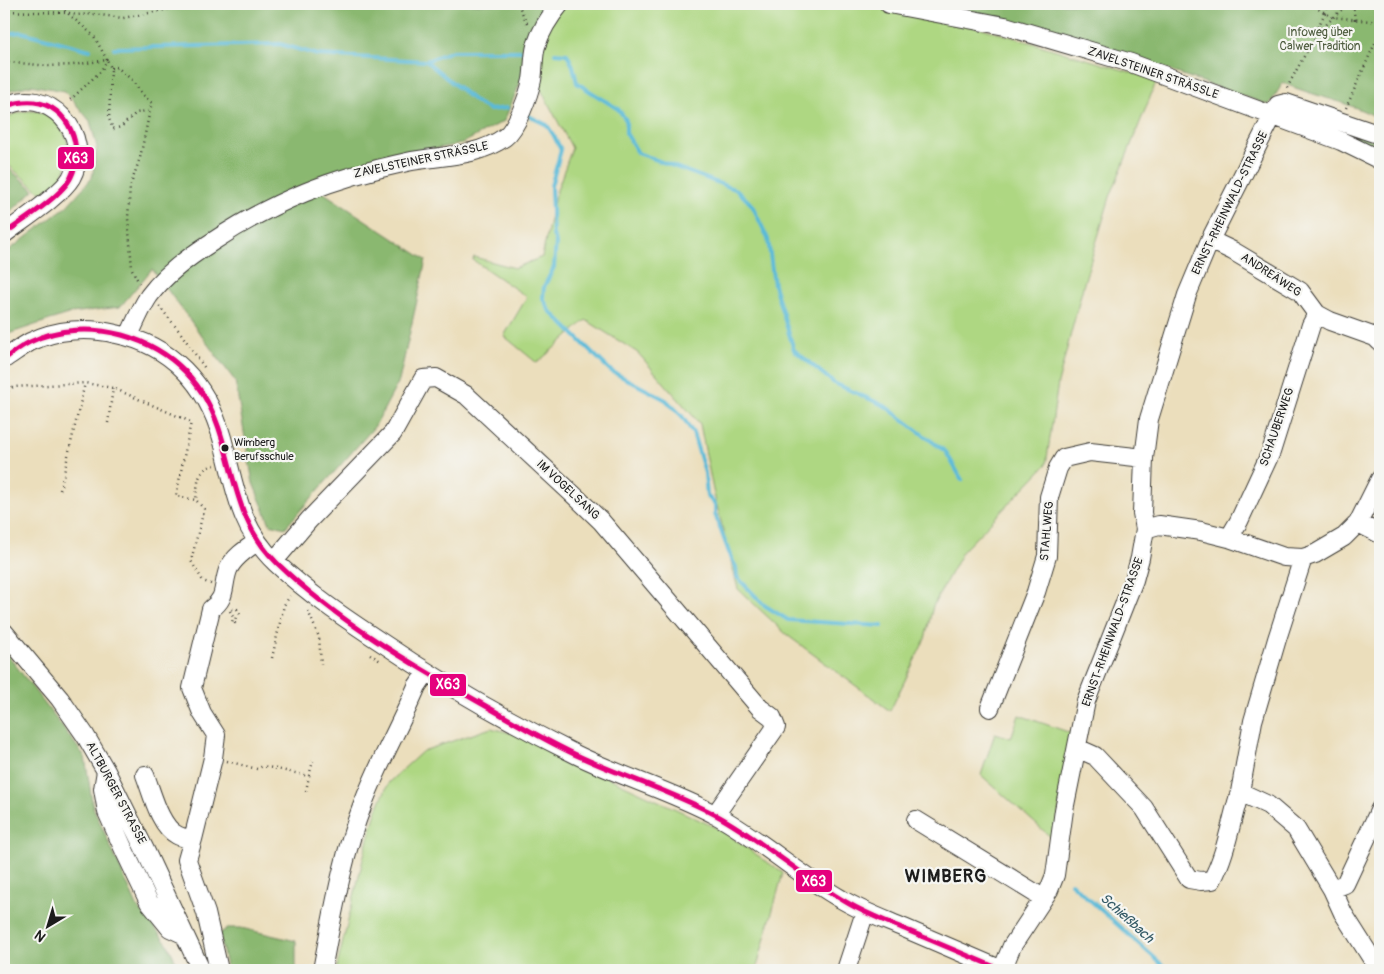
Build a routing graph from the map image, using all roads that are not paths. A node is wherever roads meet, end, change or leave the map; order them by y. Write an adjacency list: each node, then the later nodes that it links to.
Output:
1 (560, 4): 10 (street, ZAVELSTEINER STRÄSSLE)
2 (889, 4): 4 (street, ZAVELSTEINER STRÄSSLE)
3 (4, 107): 7 (street)
4 (1275, 110): 5 (street); 6 (street, ZAVELSTEINER STRÄSSLE); 8 (street, ERNST-RHEINWALD-STRASSE)
5 (1380, 135)
6 (1380, 160)
7 (4, 234)
8 (1210, 240): 9 (street, ANDREÄWEG); 13 (street, ERNST-RHEINWALD-STRASSE)
9 (1317, 314): 11 (street, ANDREÄWEG); 18 (street, SCHAUBERWEG)
10 (129, 336): 12 (street); 19 (street)
11 (1380, 342)
12 (4, 359)
13 (1144, 458): 16 (street, ERNST-RHEINWALD-STRASSE); 24 (street, STAHLWEG)
14 (1380, 479): 15 (street)
15 (1358, 523): 17 (street); 20 (street)
16 (1145, 529): 18 (street); 25 (street, ERNST-RHEINWALD-STRASSE)
17 (1380, 534)
18 (1229, 538): 20 (street)
19 (256, 542): 21 (street); 31 (street)
20 (1303, 558): 27 (street)
21 (274, 561): 23 (street); 29 (street, IM VOGELSANG)
22 (4, 632): 37 (street, ALTBURGER STRASSE)
23 (426, 673): 29 (street); 39 (street)
24 (990, 708)
25 (1077, 748): 27 (street); 35 (street, ERNST-RHEINWALD-STRASSE)
26 (145, 775): 31 (street)
27 (1240, 792): 33 (street)
28 (1380, 810): 33 (street)
29 (715, 815): 36 (street)
30 (916, 820): 35 (street)
31 (193, 839): 34 (street)
32 (205, 877): 34 (street)
33 (1332, 889): 42 (street)
34 (200, 897): 38 (street)
35 (1043, 898): 41 (street, ERNST-RHEINWALD-STRASSE)
36 (865, 912): 40 (street); 41 (street)
37 (201, 970)
38 (219, 970)
39 (322, 970)
40 (846, 970)
41 (1002, 970)
42 (1379, 970)

